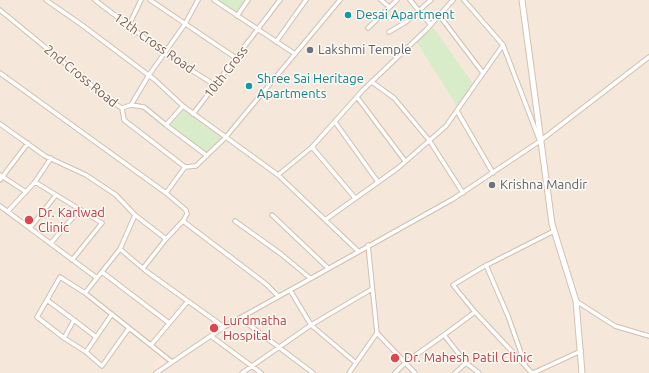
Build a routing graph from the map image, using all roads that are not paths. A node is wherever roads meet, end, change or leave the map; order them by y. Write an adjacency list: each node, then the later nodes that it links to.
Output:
1 (46, 0): 37 (street)
2 (95, 0): 24 (street, 12th Cross Road)
3 (141, 0): 24 (street)
4 (150, 0): 23 (street)
5 (198, 0): 23 (street)
6 (214, 0): 22 (street)
7 (248, 0): 22 (street)
8 (280, 0): 27 (street, 10th Cross)
9 (306, 0): 29 (street)
10 (340, 0): 32 (street)
11 (381, 0): 18 (street)
12 (397, 0): 18 (street)
13 (410, 0): 20 (street)
14 (431, 0): 20 (street)
15 (453, 0): 21 (street)
16 (464, 0): 30 (street)
17 (522, 0): 51 (street)
18 (389, 7): 26 (street)
19 (0, 10): 43 (street, 2nd Cross Road)
20 (420, 12): 25 (street); 28 (street)
21 (439, 15): 25 (street); 36 (street)
22 (237, 16): 27 (street)
23 (185, 24): 31 (street); 34 (street)
24 (129, 25): 31 (street, 12th Cross Road)
25 (431, 25): 38 (street)
26 (368, 28)
27 (258, 30): 29 (street); 34 (street, 10th Cross)
28 (389, 32)
29 (276, 42): 32 (street)
30 (503, 45): 36 (street); 51 (street)
31 (165, 53): 37 (street); 39 (street, 12th Cross Road)
32 (295, 54): 49 (street)
33 (649, 57): 51 (street)
34 (236, 58): 39 (street, 10th Cross)
35 (0, 72): 64 (street)
36 (483, 73): 44 (street)
37 (149, 75): 41 (street); 42 (street)
38 (372, 82): 40 (street); 50 (street)
39 (215, 85): 45 (street, 10th Cross)
40 (357, 98): 46 (street); 56 (street)
41 (131, 105): 43 (street, 2nd Cross Road); 48 (street, 2nd Cross Road)
42 (183, 106): 45 (street); 48 (street)
43 (122, 108): 57 (street)
44 (457, 111): 50 (street); 58 (street)
45 (193, 114): 49 (street)
46 (335, 122): 53 (street); 62 (street)
47 (0, 124): 52 (street)
48 (166, 125): 54 (street, 2nd Cross Road)
49 (225, 138): 54 (street); 59 (street)
50 (429, 140): 56 (street); 65 (street)
51 (540, 141): 58 (street); 77 (street)
52 (28, 143): 55 (street); 60 (street)
53 (312, 147): 59 (street); 67 (street)
54 (206, 155): 57 (street)
55 (51, 158): 61 (street); 71 (street)
56 (405, 161): 62 (street)
57 (185, 167): 64 (street)
58 (493, 173): 65 (street)
59 (278, 175): 73 (street)
60 (1, 177): 63 (street)
61 (34, 182): 63 (street); 66 (street)
62 (378, 182): 67 (street)
63 (26, 192): 70 (street)
64 (166, 193): 74 (street)
65 (463, 193): 80 (street)
66 (56, 195): 69 (street); 76 (street)
67 (355, 198): 73 (street)
68 (0, 206): 70 (street)
69 (80, 210): 79 (street); 83 (street)
70 (8, 211): 76 (street)
71 (135, 215): 78 (street); 81 (street)
72 (272, 215): 86 (street)
73 (325, 220): 82 (street)
74 (183, 221): 78 (street); 93 (street)
75 (235, 222): 89 (street)
76 (30, 228): 79 (street)
77 (554, 231): 84 (street); 96 (street)
78 (166, 239): 85 (street)
79 (51, 244): 83 (street)
80 (368, 246): 82 (street); 91 (street)
81 (120, 249): 85 (street); 87 (street)
82 (358, 251): 86 (street)
83 (72, 260): 88 (street)
84 (486, 265): 97 (street); 120 (street)
85 (144, 268): 95 (street)
86 (328, 268): 89 (street)
87 (102, 272): 88 (street); 101 (street)
88 (97, 278): 92 (street)
89 (310, 278): 90 (street)
90 (290, 290): 93 (street); 102 (street)
91 (372, 290): 102 (street); 105 (street)
92 (85, 293): 94 (street); 98 (street)
93 (278, 296): 99 (street)
94 (47, 300): 100 (street); 110 (street)
95 (188, 301): 101 (street); 103 (street)
96 (576, 301): 108 (street); 113 (street)
97 (475, 312): 106 (street); 120 (street)
98 (112, 314): 104 (street); 109 (street)
99 (240, 318): 103 (street); 112 (street)
100 (74, 320): 109 (street); 110 (street)
101 (169, 323): 111 (street)
102 (311, 325): 112 (street); 118 (street)
103 (224, 327): 107 (street)
104 (129, 328): 111 (street); 114 (street)
105 (376, 333): 116 (street); 118 (street)
106 (444, 335): 116 (street); 117 (street)
107 (211, 336): 115 (street); 119 (street)
108 (649, 336)
109 (96, 337): 114 (street)
110 (64, 338): 114 (street)
111 (151, 345): 115 (street)
112 (278, 348): 119 (street); 124 (street)
113 (581, 351): 130 (street); 131 (street)
114 (86, 352)
115 (172, 362): 121 (street)
116 (406, 362): 126 (street); 127 (street)
117 (466, 362): 128 (street); 129 (street)
118 (356, 363): 125 (street)
119 (251, 367): 122 (street); 123 (street)
120 (526, 367): 130 (street)
121 (156, 373)
122 (242, 373)
123 (261, 373)
124 (313, 373)
125 (350, 373)
126 (395, 373)
127 (415, 373)
128 (455, 373)
129 (479, 373)
130 (533, 373)
131 (582, 373)

